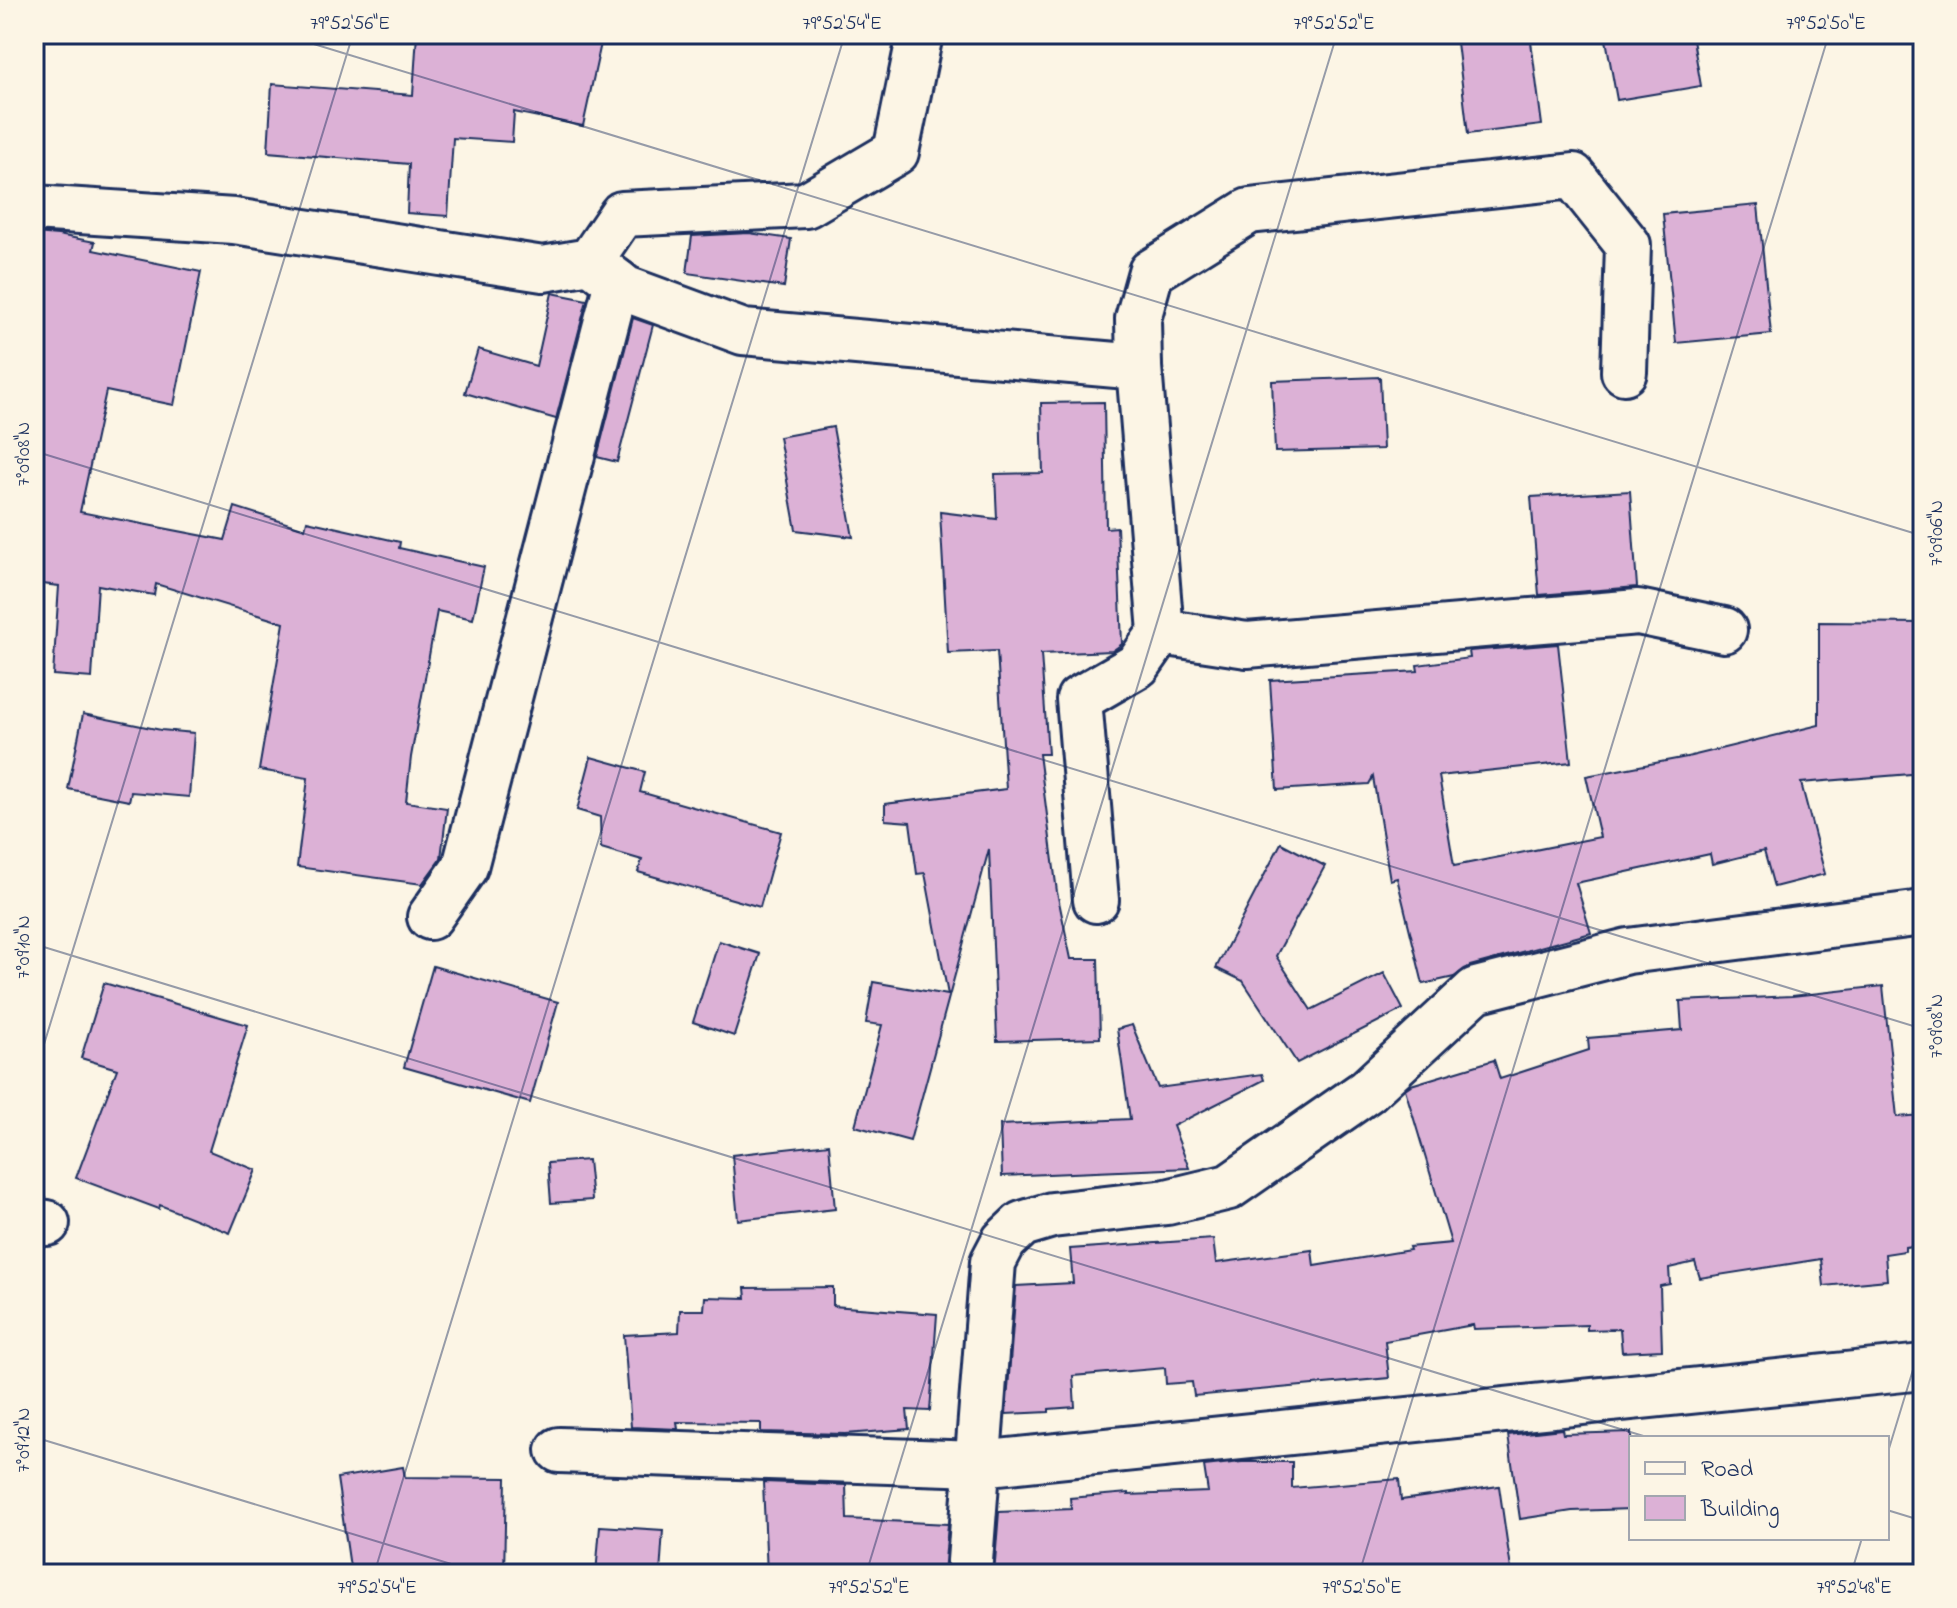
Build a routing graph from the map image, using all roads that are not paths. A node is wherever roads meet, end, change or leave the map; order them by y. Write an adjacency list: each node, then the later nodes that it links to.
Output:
1 (920, 34): 3 (street)
2 (34, 208): 3 (street)
3 (604, 272): 4 (street); 10 (street)
4 (1139, 367): 5 (street); 7 (street)
5 (1624, 372)
6 (1724, 630): 7 (street)
7 (1161, 632): 8 (street)
8 (1096, 900)
9 (1923, 913): 13 (street)
10 (430, 917)
11 (1923, 1367): 13 (street)
12 (559, 1450): 13 (street)
13 (979, 1464): 14 (street)
14 (969, 1574)

